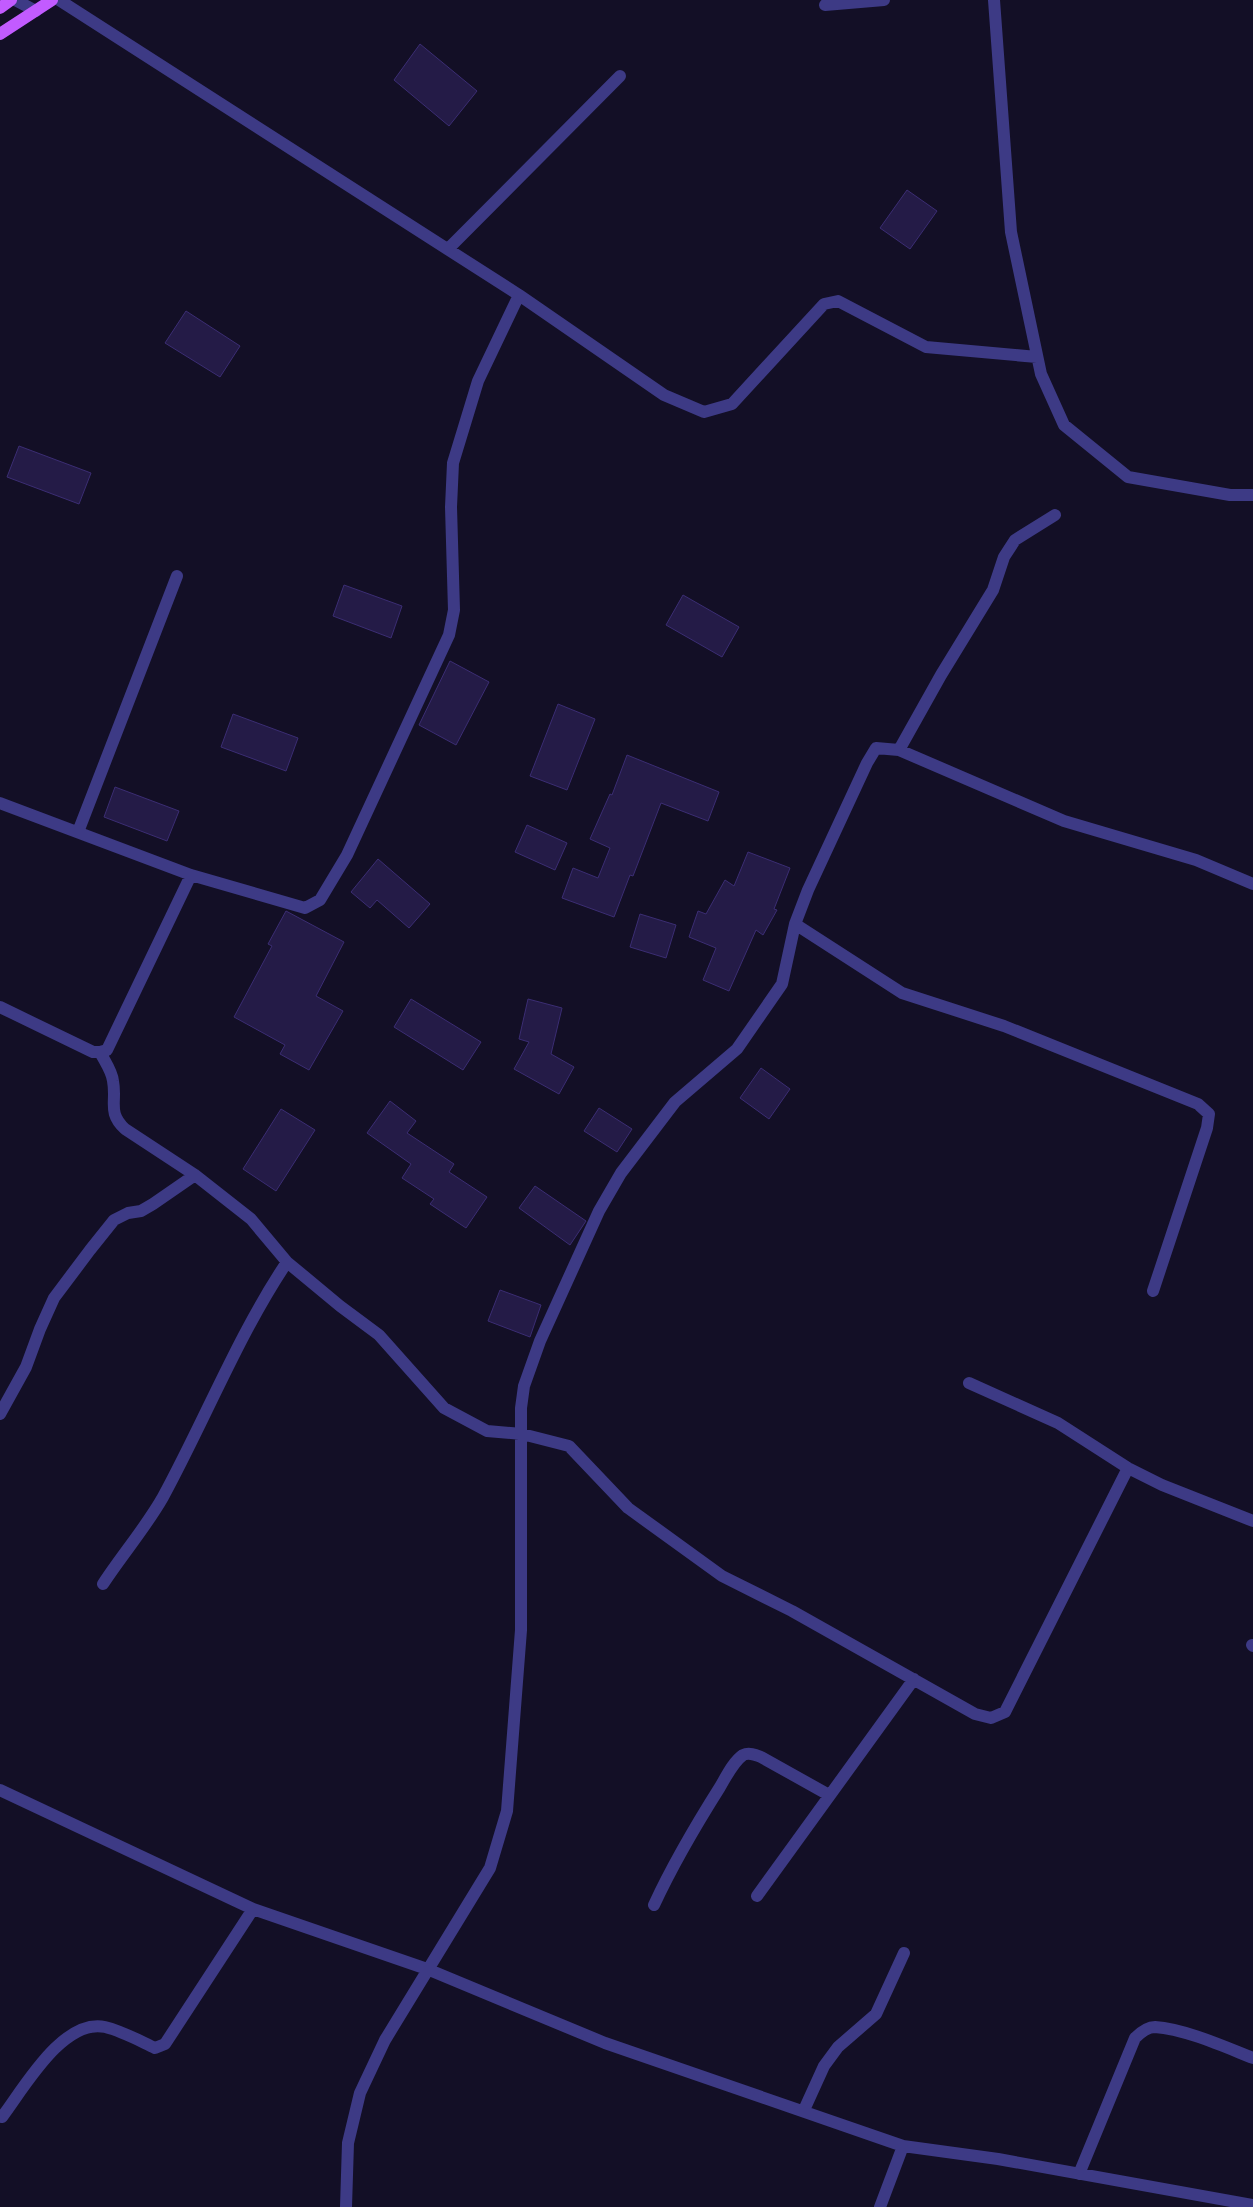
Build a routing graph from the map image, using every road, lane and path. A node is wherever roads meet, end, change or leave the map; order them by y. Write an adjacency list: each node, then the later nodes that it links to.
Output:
1 (11, 0): 8 (main road)
2 (15, 0): 9 (street)
3 (52, 0): 9 (main road)
4 (59, 0): 12 (street)
5 (884, 0): 7 (street)
6 (994, 0): 14 (street)
7 (825, 5)
8 (0, 8)
9 (36, 11): 10 (main road)
10 (0, 34)
11 (620, 76): 12 (street)
12 (448, 249): 13 (street)
13 (519, 295): 14 (street); 21 (street)
14 (1038, 357): 15 (street)
15 (1253, 494)
16 (1055, 515): 18 (street)
17 (177, 576): 20 (street)
18 (898, 750): 22 (street); 23 (street)
19 (0, 803): 20 (street)
20 (78, 832): 21 (street)
21 (190, 875): 25 (street)
22 (1253, 884)
23 (795, 924): 28 (street); 31 (street)
24 (0, 1007): 25 (street)
25 (100, 1052): 26 (street)
26 (195, 1175): 27 (street); 30 (street)
27 (287, 1262): 31 (street); 34 (street)
28 (1153, 1291)
29 (969, 1383): 32 (street)
30 (0, 1414)
31 (522, 1434): 35 (street); 42 (street)
32 (1128, 1468): 33 (street); 35 (street)
33 (1253, 1521)
34 (102, 1584)
35 (914, 1679): 37 (street)
36 (0, 1790): 40 (street)
37 (828, 1795): 38 (street); 39 (street)
38 (757, 1896)
39 (654, 1905)
40 (253, 1909): 42 (street); 45 (street)
41 (904, 1953): 44 (street)
42 (427, 1969): 44 (street); 49 (street)
43 (1253, 2058): 47 (street)
44 (804, 2110): 46 (street)
45 (2, 2117)
46 (903, 2146): 47 (street); 50 (street)
47 (1079, 2174): 48 (street)
48 (1253, 2205)
49 (346, 2207)
50 (880, 2207)

